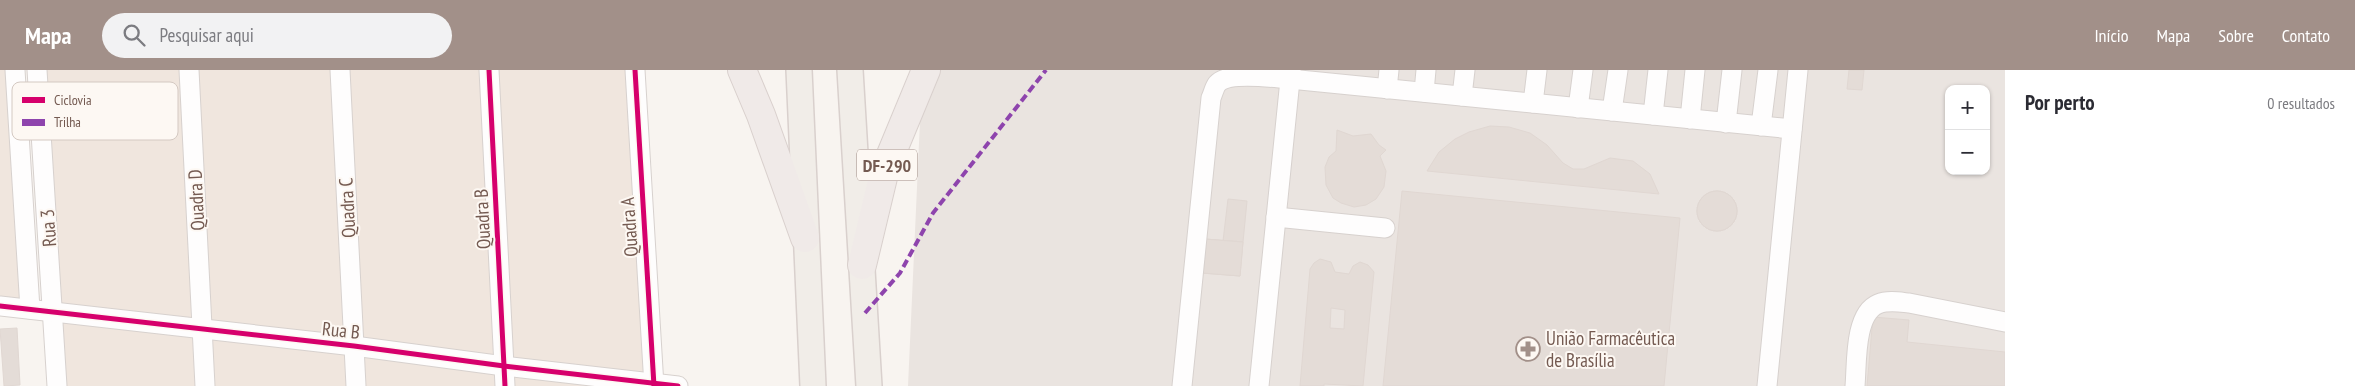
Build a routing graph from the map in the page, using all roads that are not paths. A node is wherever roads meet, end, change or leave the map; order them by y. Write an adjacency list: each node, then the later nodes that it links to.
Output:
1 (189, 70): 41 (street, Quadra D)
2 (340, 70): 42 (street, Quadra C)
3 (489, 70): 43 (street, Quadra B)
4 (635, 70): 44 (street, Quadra A)
5 (742, 70): 35 (highway)
6 (798, 70): 35 (main road)
7 (850, 70): 36 (main road, DF-290)
8 (926, 70): 36 (highway, DF-290)
9 (1426, 70): 21 (street)
10 (1465, 70): 22 (street)
11 (1536, 70): 23 (street)
12 (1582, 70): 24 (street)
13 (1618, 70): 25 (street)
14 (1658, 70): 26 (street)
15 (1695, 70): 27 (street)
16 (1732, 70): 28 (street)
17 (1768, 70): 29 (street)
18 (1798, 70): 30 (street)
19 (1290, 74): 20 (street); 33 (street); 52 (street)
20 (1388, 79): 21 (street)
21 (1424, 92): 22 (street)
22 (1462, 96): 23 (street)
23 (1533, 103): 24 (street)
24 (1578, 108): 25 (street)
25 (1612, 111): 26 (street)
26 (1653, 116): 27 (street)
27 (1690, 119): 28 (street)
28 (1726, 123): 29 (street)
29 (1762, 126): 30 (street)
30 (1792, 130): 54 (street)
31 (19, 140): 38 (street, Rua 3)
32 (42, 140): 39 (street, Rua 3)
33 (1276, 217): 34 (street); 53 (street)
34 (1385, 228)
35 (805, 238): 50 (main road)
36 (862, 265): 51 (main road, DF-290)
37 (0, 306): 38 (street, Rua B)
38 (30, 310): 39 (street, Rua B)
39 (53, 312): 41 (street, Rua B); 45 (street, Rua 3)
40 (2005, 322): 55 (street)
41 (202, 330): 42 (street, Rua B); 46 (street, Quadra D)
42 (354, 346): 43 (street, Rua B); 47 (street, Quadra C)
43 (504, 366): 44 (street, Rua B); 48 (street, Quadra B)
44 (654, 384): 49 (street, Rua B)
45 (57, 386)
46 (205, 386)
47 (356, 386)
48 (505, 386)
49 (678, 386)
50 (813, 386)
51 (868, 386)
52 (1182, 386)
53 (1259, 386)
54 (1767, 386)
55 (1855, 386)

